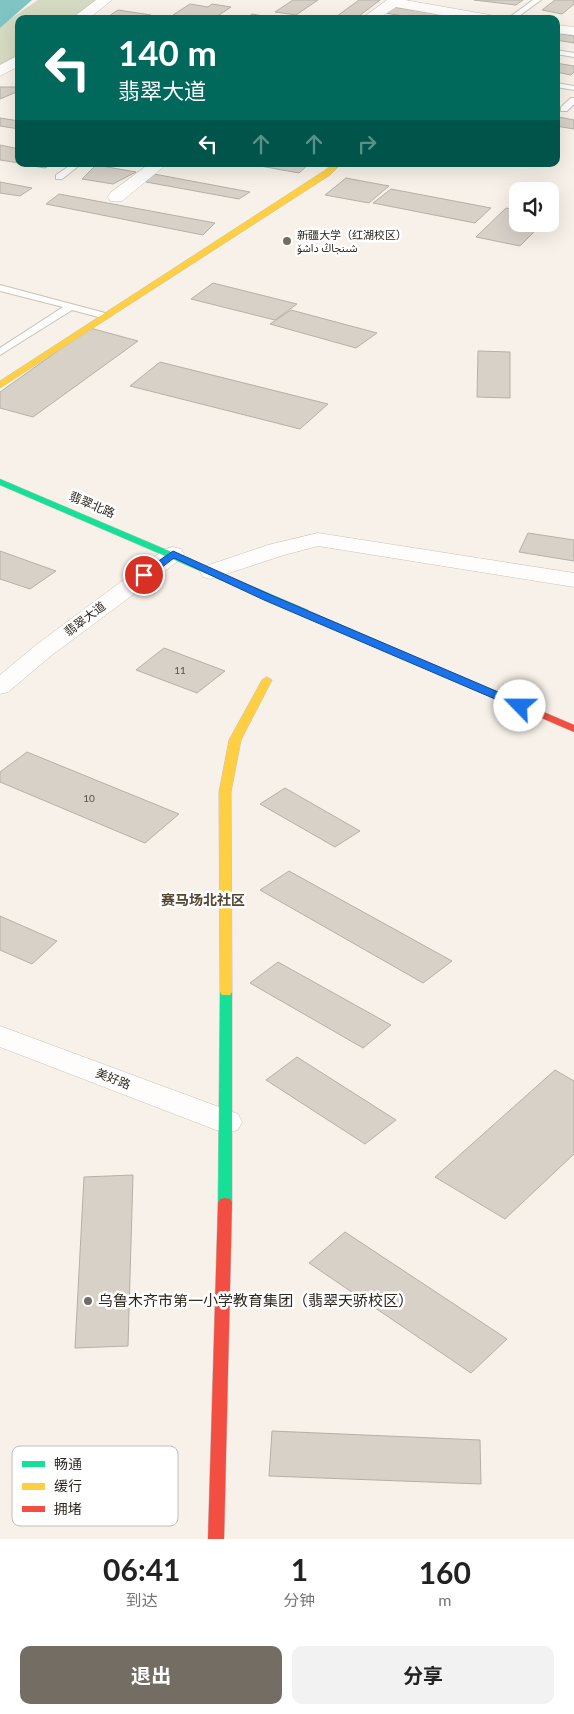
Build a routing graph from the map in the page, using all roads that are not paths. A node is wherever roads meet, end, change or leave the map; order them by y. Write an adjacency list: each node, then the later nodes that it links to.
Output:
1 (105, 0): 4 (street)
2 (538, 0): 7 (lane)
3 (394, 1): 5 (street); 6 (street)
4 (84, 15)
5 (374, 15)
6 (469, 15)
7 (516, 15)
8 (560, 29): 9 (street)
9 (574, 31)
10 (560, 53): 11 (lane)
11 (574, 55)
12 (15, 62): 13 (street)
13 (0, 72)
14 (560, 86): 15 (lane)
15 (574, 88)
16 (574, 100): 17 (lane)
17 (564, 109)
18 (73, 167): 21 (lane)
19 (155, 167): 22 (street)
20 (333, 167): 25 (street)
21 (59, 177)
22 (116, 197)
23 (0, 288): 24 (lane)
24 (70, 307): 25 (lane); 26 (lane)
25 (106, 316): 27 (street)
26 (0, 352)
27 (0, 385)
28 (0, 482): 29 (street, 翡翠北路)
29 (173, 554): 30 (street, 翡翠北路); 33 (street, 翡翠大道)
30 (211, 572): 31 (street); 34 (street, 翡翠北路)
31 (574, 580)
32 (267, 680): 36 (street)
33 (0, 687)
34 (574, 729)
35 (0, 1036): 36 (street, 美好路)
36 (227, 1122): 37 (street)
37 (216, 1539)

